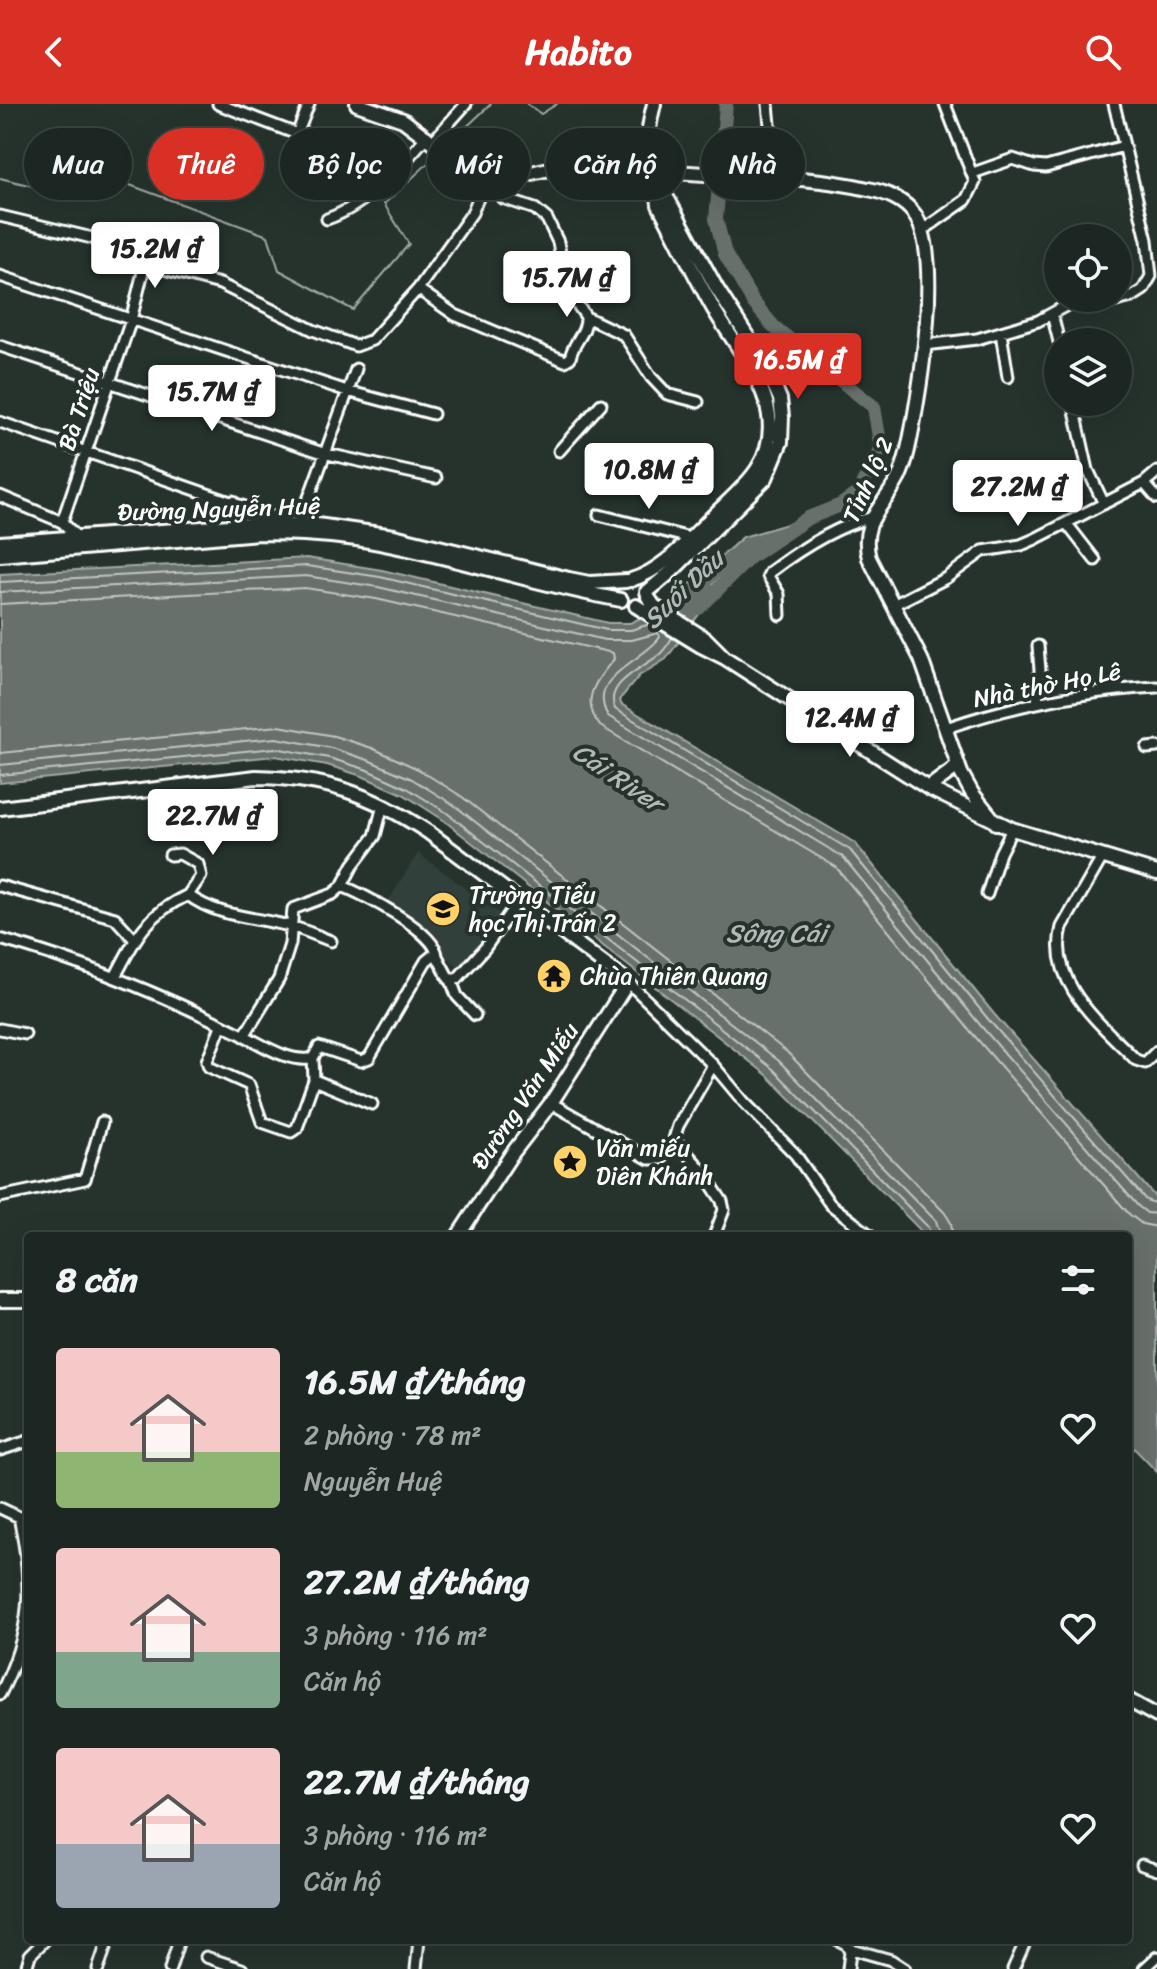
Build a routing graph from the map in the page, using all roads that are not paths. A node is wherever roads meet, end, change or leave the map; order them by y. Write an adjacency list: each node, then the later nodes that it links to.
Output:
1 (218, 104): 2 (street)
2 (309, 104)
3 (357, 104): 12 (main road)
4 (466, 104): 9 (street)
5 (654, 104): 10 (main road)
6 (768, 104): 11 (street)
7 (945, 104): 15 (street)
8 (1114, 104): 13 (street)
9 (447, 128)
10 (649, 128)
11 (770, 128)
12 (427, 139)
13 (1124, 146): 15 (street); 26 (street)
14 (427, 149): 21 (street)
15 (973, 173): 22 (street)
16 (805, 181): 22 (main road)
17 (479, 200): 25 (street)
18 (508, 200): 29 (street)
19 (668, 200): 54 (main road)
20 (0, 216): 23 (street)
21 (327, 219)
22 (923, 230): 33 (main road, Tỉnh lộ 2)
23 (145, 264): 25 (street); 30 (street, Bà Triệu)
24 (0, 276): 30 (street)
25 (418, 289): 29 (street)
26 (1132, 295)
27 (1054, 312): 28 (street)
28 (1052, 314): 31 (street); 32 (street)
29 (586, 317): 39 (street)
30 (131, 320): 37 (street, Bà Triệu); 38 (street)
31 (1056, 328)
32 (1001, 333): 33 (street); 36 (street)
33 (925, 345): 56 (main road, Tỉnh lộ 2)
34 (0, 346): 37 (street)
35 (356, 369): 38 (street)
36 (1008, 377)
37 (109, 381): 45 (street, Bà Triệu); 46 (street)
38 (347, 391): 41 (street); 46 (street)
39 (698, 402)
40 (601, 404): 44 (street)
41 (433, 414)
42 (1076, 416): 53 (street)
43 (0, 422): 45 (street)
44 (559, 451)
45 (87, 452): 52 (street); 57 (street, Bà Triệu)
46 (323, 453): 48 (street); 60 (street)
47 (1157, 472): 49 (street)
48 (436, 478)
49 (1144, 483): 51 (street); 53 (street)
50 (0, 496): 57 (street)
51 (1157, 498)
52 (233, 501): 59 (street); 60 (street)
53 (1104, 504): 58 (street)
54 (728, 509): 61 (main road); 68 (main road)
55 (599, 515): 61 (street)
56 (873, 517): 70 (main road, Tỉnh lộ 2); 73 (street)
57 (62, 522): 63 (street)
58 (1067, 524): 65 (street); 70 (street)
59 (230, 526): 60 (main road, Đường Nguyễn Huệ); 63 (main road, Đường Nguyễn Huệ)
60 (297, 529): 63 (main road, Đường Nguyễn Huệ); 66 (main road, Đường Nguyễn Huệ)
61 (690, 538): 67 (main road)
62 (0, 543): 63 (main road, Đường Nguyễn Huệ)
63 (79, 543): 64 (main road, Đường Nguyễn Huệ)
64 (0, 555)
65 (1095, 560)
66 (480, 561): 67 (main road, Đường Nguyễn Huệ); 69 (main road, Đường Nguyễn Huệ)
67 (629, 581): 68 (main road); 69 (main road)
68 (648, 594): 71 (main road); 72 (main road)
69 (621, 600): 71 (main road)
70 (895, 604): 77 (main road, Tỉnh lộ 2)
71 (636, 606): 72 (main road)
72 (656, 613): 79 (main road)
73 (780, 615)
74 (1038, 646): 76 (street)
75 (1157, 687): 76 (street, Nhà thờ Họ Lê)
76 (1037, 703): 77 (street, Nhà thờ Họ Lê)
77 (946, 728): 78 (main road, Tỉnh lộ 2)
78 (958, 766): 79 (main road); 82 (main road, Tỉnh lộ 2)
79 (928, 788): 82 (main road)
80 (383, 805): 81 (main road); 88 (street); 91 (main road)
81 (0, 808)
82 (996, 823): 83 (main road)
83 (1012, 829): 85 (main road); 89 (street)
84 (170, 855): 90 (street)
85 (1103, 856): 86 (main road); 105 (street)
86 (1157, 873)
87 (0, 886): 94 (street)
88 (342, 886): 92 (street); 96 (street)
89 (987, 894)
90 (188, 895): 92 (street); 94 (street)
91 (519, 900): 98 (street); 99 (main road)
92 (292, 926): 95 (street); 104 (street)
93 (0, 939): 97 (street)
94 (135, 940): 97 (street)
95 (331, 941)
96 (437, 956): 98 (street); 106 (street)
97 (115, 977): 101 (street)
98 (451, 980): 100 (street)
99 (628, 982): 107 (street); 109 (main road, Đường Văn Miếu)
100 (475, 1015)
101 (221, 1026): 104 (street); 108 (street)
102 (0, 1029): 103 (street)
103 (25, 1034)
104 (244, 1036): 106 (street)
105 (1157, 1051)
106 (313, 1058): 108 (street)
107 (713, 1065): 112 (street); 116 (street)
108 (314, 1080): 110 (street)
109 (551, 1103): 112 (street); 114 (main road, Đường Văn Miếu)
110 (372, 1104)
111 (102, 1122): 113 (street)
112 (674, 1142): 115 (street)
113 (0, 1197)
114 (461, 1232)
115 (716, 1232)
116 (866, 1232)
117 (0, 1300): 118 (main road)
118 (24, 1300)
119 (24, 1442): 120 (street)
120 (0, 1450)
121 (0, 1508): 122 (street)
122 (23, 1518)
123 (24, 1643): 124 (street)
124 (0, 1694)
125 (1132, 1702): 126 (main road)
126 (1157, 1716)
127 (1142, 1865): 128 (street)
128 (1157, 1870)
129 (41, 1944): 138 (street)
130 (107, 1944): 139 (street)
131 (178, 1944): 140 (street)
132 (419, 1944): 142 (street)
133 (843, 1944): 135 (street)
134 (1024, 1944): 145 (street)
135 (848, 1948): 143 (street); 144 (street)
136 (206, 1957): 141 (street)
137 (1157, 1957): 146 (street)
138 (26, 1969)
139 (98, 1969)
140 (170, 1969)
141 (242, 1969)
142 (416, 1969)
143 (848, 1969)
144 (905, 1969)
145 (1013, 1969)
146 (1144, 1969)

